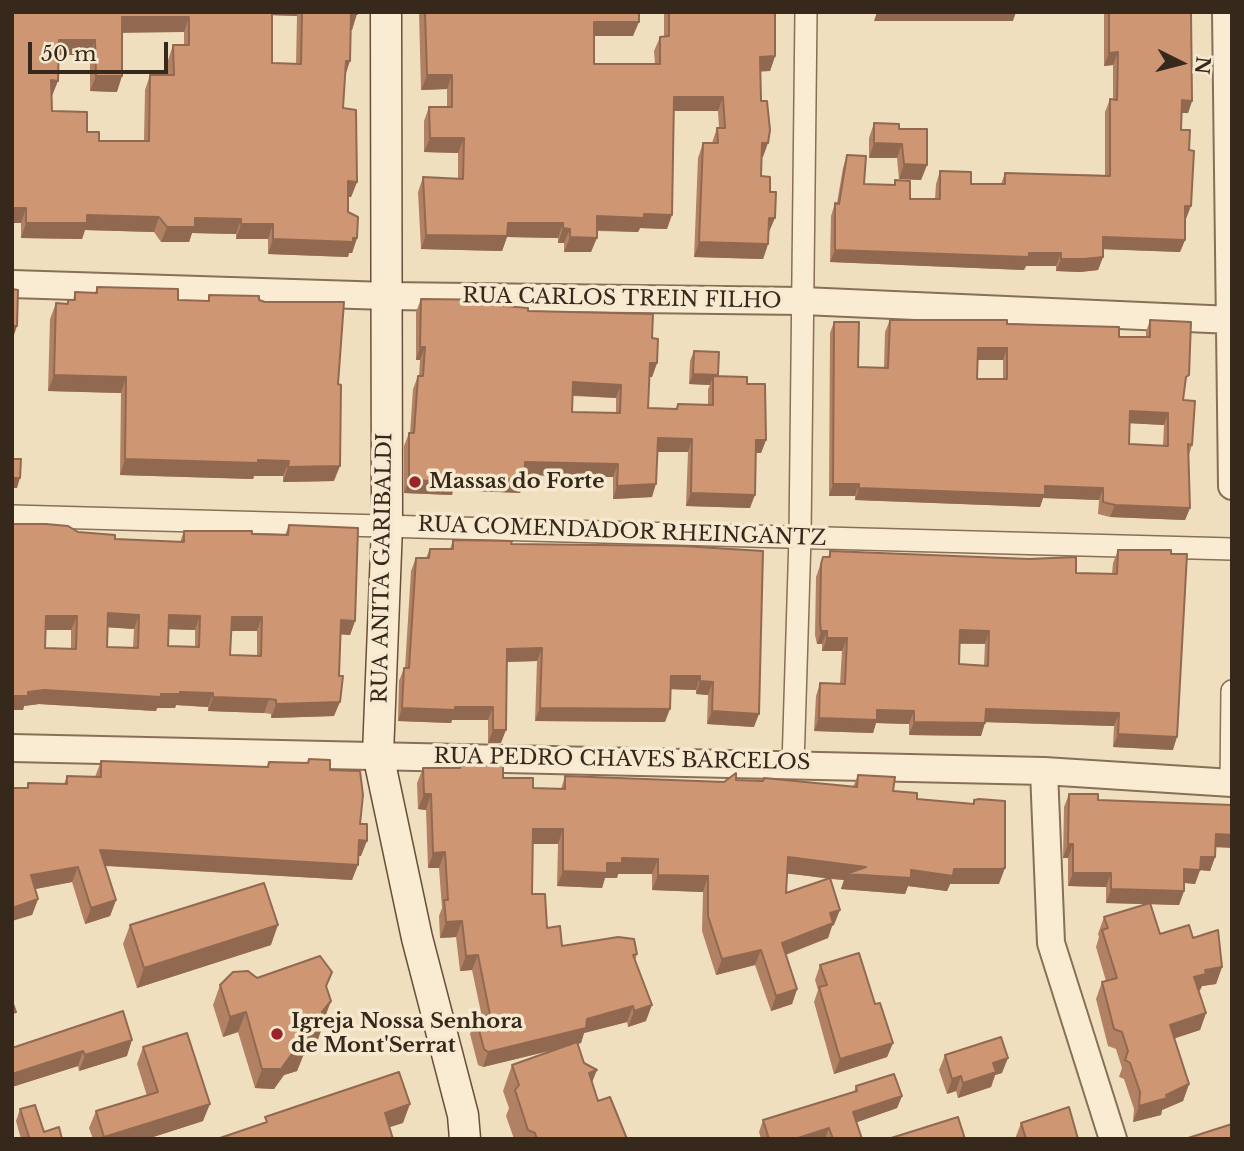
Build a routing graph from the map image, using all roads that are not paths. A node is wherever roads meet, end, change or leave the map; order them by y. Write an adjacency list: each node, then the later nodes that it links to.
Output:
1 (386, 12): 5 (main road, RUA ANITA GARIBALDI)
2 (806, 12): 6 (street)
3 (1226, 12): 7 (street)
4 (12, 284): 5 (street, RUA CARLOS TREIN FILHO)
5 (387, 296): 6 (street, RUA CARLOS TREIN FILHO); 10 (main road, RUA ANITA GARIBALDI)
6 (803, 301): 7 (street, RUA CARLOS TREIN FILHO); 11 (street)
7 (1230, 320): 8 (street)
8 (1232, 486)
9 (12, 516): 10 (street, RUA COMENDADOR RHEINGANTZ)
10 (387, 526): 11 (street, RUA COMENDADOR RHEINGANTZ); 15 (main road, RUA ANITA GARIBALDI)
11 (800, 537): 12 (street, RUA COMENDADOR RHEINGANTZ); 16 (street)
12 (1232, 549)
13 (1232, 691): 18 (street)
14 (12, 748): 15 (street, RUA PEDRO CHAVES BARCELOS)
15 (378, 754): 16 (street, RUA PEDRO CHAVES BARCELOS); 19 (main road, RUA ANITA GARIBALDI)
16 (793, 765): 17 (street, RUA PEDRO CHAVES BARCELOS)
17 (1044, 771): 18 (street, RUA PEDRO CHAVES BARCELOS); 20 (street)
18 (1231, 783)
19 (469, 1133)
20 (1113, 1139)

